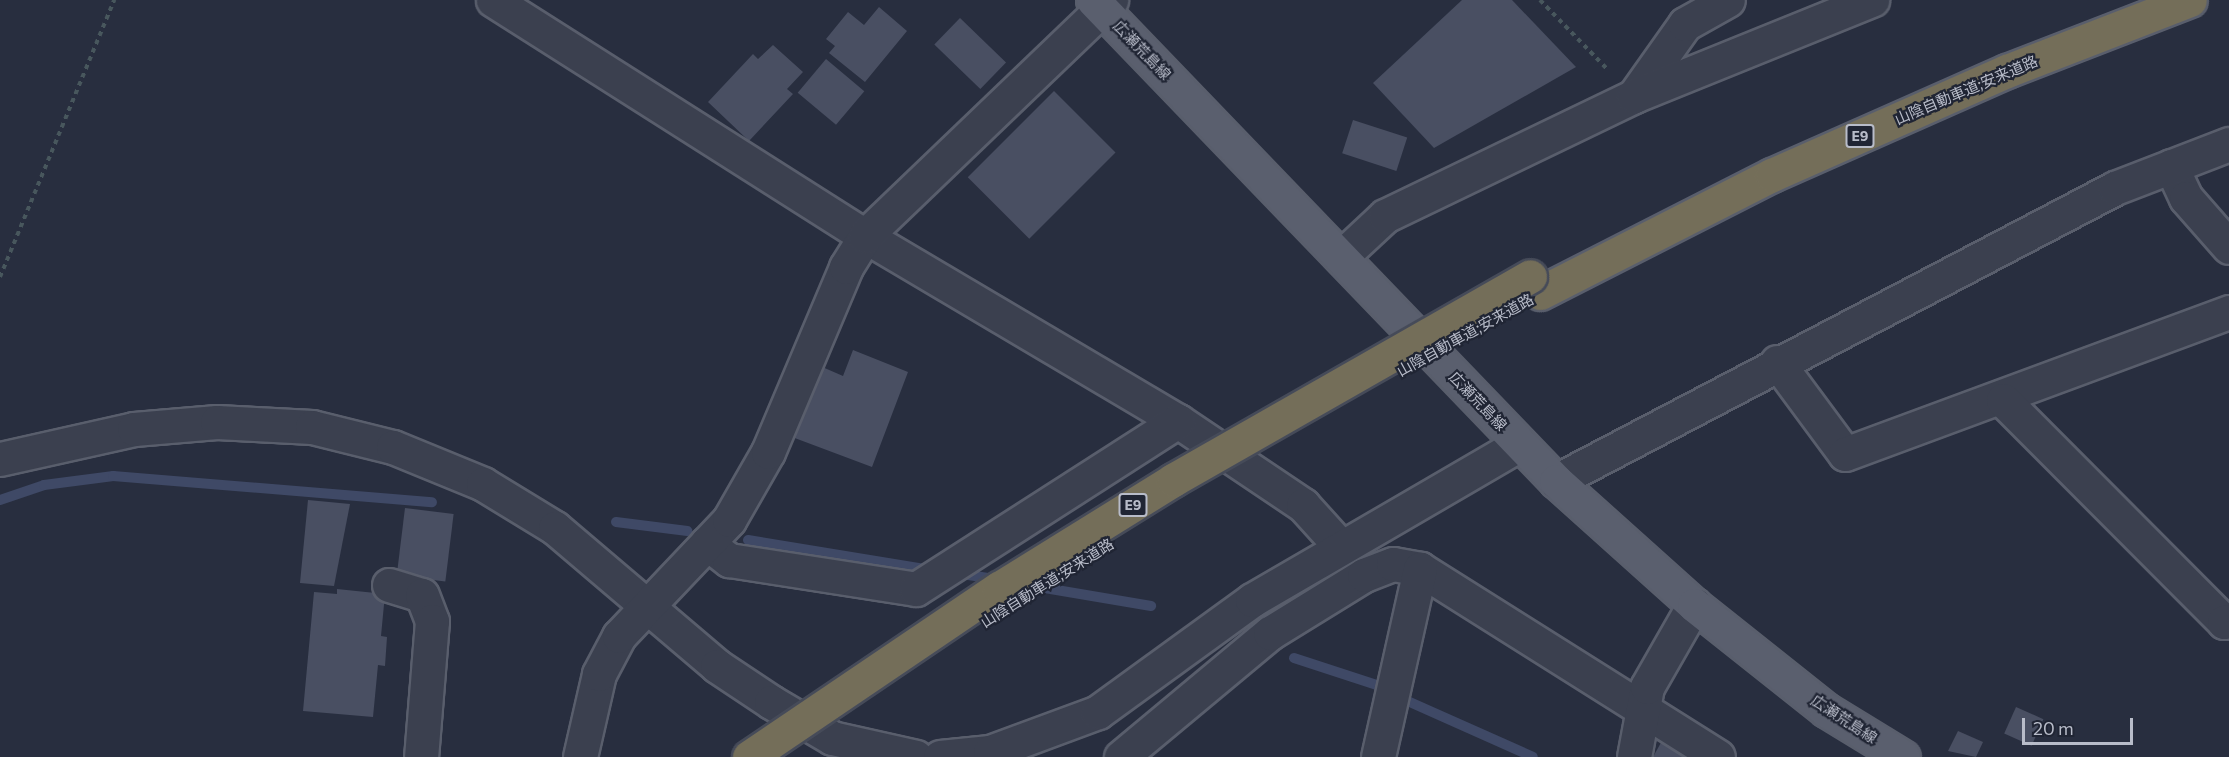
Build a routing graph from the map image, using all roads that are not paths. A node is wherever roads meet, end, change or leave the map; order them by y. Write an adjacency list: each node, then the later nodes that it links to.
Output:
1 (493, 0): 10 (street)
2 (1728, 0): 7 (street)
3 (1872, 0): 7 (street)
4 (2134, 0): 13 (highway, 山陰自動車道;安来道路 / E9)
5 (2190, 0): 13 (highway, 山陰自動車道;安来道路 / E9)
6 (1102, 3): 10 (street); 12 (main road, 広瀬荒島線)
7 (1634, 96): 12 (street)
8 (2229, 144): 9 (street)
9 (2171, 166): 11 (street); 15 (street)
10 (865, 236): 17 (street); 21 (street)
11 (2229, 247)
12 (1341, 257): 18 (main road, 広瀬荒島線)
13 (1535, 285): 31 (highway, 山陰自動車道;安来道路 / E9, bridge); 32 (highway, 山陰自動車道;安来道路 / E9)
14 (2229, 312): 16 (street)
15 (1777, 362): 16 (street); 20 (street)
16 (2004, 400): 27 (street)
17 (1178, 421): 21 (street); 22 (street)
18 (1520, 444): 20 (main road, 広瀬荒島線); 22 (street)
19 (0, 459): 25 (street)
20 (1556, 481): 26 (main road, 広瀬荒島線)
21 (707, 543): 25 (street)
22 (1341, 546): 34 (street)
23 (1420, 569): 28 (street); 35 (street); 36 (street)
24 (389, 585): 29 (street)
25 (649, 604): 30 (street); 33 (street)
26 (1694, 605): 28 (street); 39 (main road, 広瀬荒島線)
27 (2229, 621)
28 (1644, 712): 37 (street); 38 (street)
29 (421, 757)
30 (580, 757)
31 (749, 757)
32 (786, 757)
33 (916, 757)
34 (940, 757)
35 (1121, 757)
36 (1378, 757)
37 (1635, 757)
38 (1718, 757)
39 (1903, 757)

